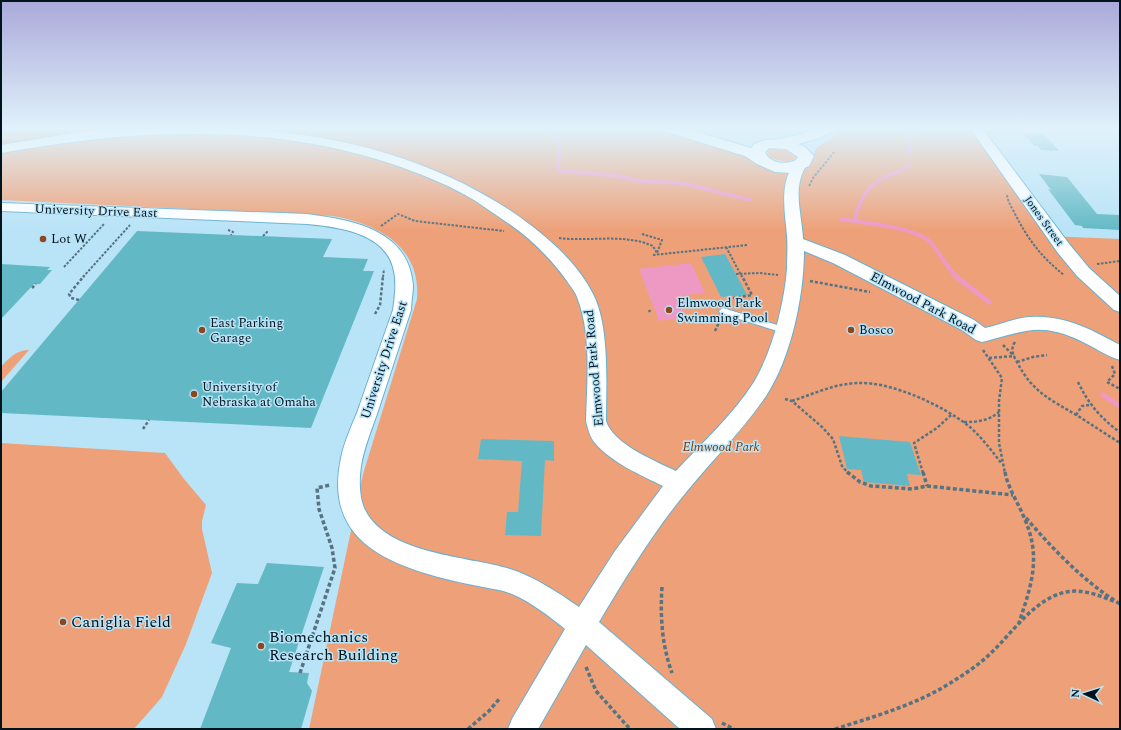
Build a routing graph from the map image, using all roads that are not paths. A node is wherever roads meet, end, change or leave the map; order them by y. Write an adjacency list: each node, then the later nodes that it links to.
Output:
1 (401, 162): 14 (street, Elmwood Park Road)
2 (770, 162): 7 (street)
3 (773, 162): 4 (street)
4 (799, 162)
5 (801, 162): 7 (street)
6 (1001, 162): 10 (street, Jones Street)
7 (791, 200): 9 (street)
8 (1, 207): 15 (street, University Drive East)
9 (795, 242): 12 (street); 13 (street, Elmwood Park Road)
10 (1120, 306)
11 (724, 311): 12 (lane)
12 (784, 330): 14 (street)
13 (1120, 353)
14 (678, 483): 15 (street)
15 (582, 626): 16 (street); 17 (street)
16 (522, 729)
17 (702, 729)

